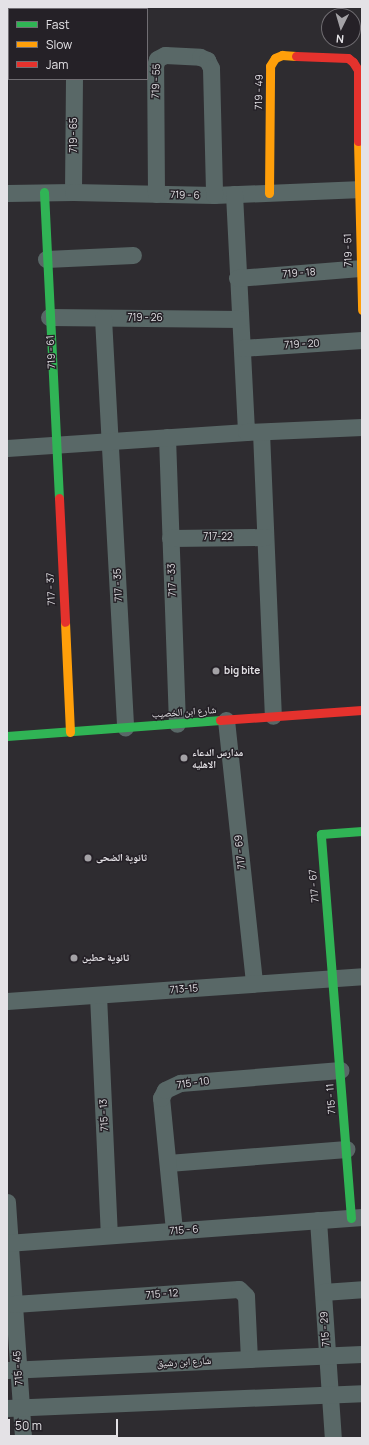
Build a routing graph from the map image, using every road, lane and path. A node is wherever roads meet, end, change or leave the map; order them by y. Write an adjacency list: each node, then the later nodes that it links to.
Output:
1 (74, 80): 4 (street, 719 - 65)
2 (360, 190): 6 (street, 719 - 6); 6 (street, 719 - 49); 12 (street, 719 - 51)
3 (44, 192): 4 (street, 719 - 6); 5 (street, 719 - 6); 11 (street, 719 - 61)
4 (73, 192): 7 (street, 719 - 6)
5 (7, 193)
6 (269, 193): 8 (street, 719 - 6)
7 (156, 194): 9 (street, 719 - 6); 9 (street, 719 - 55)
8 (234, 194): 9 (street, 719 - 6); 13 (street)
9 (214, 195)
10 (133, 255): 11 (street)
11 (46, 259): 15 (street, 719 - 61)
12 (360, 268): 13 (street, 719 - 18); 14 (street, 719 - 51)
13 (238, 278): 17 (street)
14 (362, 310)
15 (49, 318): 16 (street, 719 - 26); 24 (street, 719 - 61)
16 (103, 318): 17 (street, 719 - 26); 23 (street, 717 - 35)
17 (240, 319): 19 (street)
18 (362, 340): 19 (street, 719 - 20)
19 (242, 348): 21 (street)
20 (362, 427): 21 (street)
21 (253, 432): 22 (street); 26 (street)
22 (167, 437): 23 (street); 27 (street, 717 - 33)
23 (111, 442): 24 (street); 32 (street, 717 - 35)
24 (55, 444): 25 (street); 33 (street, 717 - 37)
25 (7, 448)
26 (265, 537): 27 (street, 717-22); 29 (street)
27 (170, 538): 31 (street, 717 - 33)
28 (362, 710): 29 (street, شارع ابن الخصيب)
29 (273, 716): 30 (street, شارع ابن الخصيب)
30 (226, 720): 31 (street, شارع ابن الخصيب); 38 (street, 717 - 69)
31 (177, 724): 32 (street, شارع ابن الخصيب)
32 (125, 727): 33 (street, شارع ابن الخصيب)
33 (70, 732): 34 (street, شارع ابن الخصيب)
34 (7, 736)
35 (362, 831): 37 (street, 717 - 67)
36 (362, 976): 37 (street, 713-15)
37 (333, 978): 38 (street, 713-15); 41 (street, 715 - 11)
38 (254, 984): 39 (street, 713-15)
39 (98, 995): 40 (street, 713-15); 48 (street, 715 - 13)
40 (7, 1001)
41 (340, 1070): 42 (street, 715 - 11); 43 (street, 715 - 10)
42 (346, 1149): 43 (street); 45 (street, 715 - 11)
43 (168, 1164): 47 (street, 715 - 10)
44 (7, 1202): 49 (street, 715 - 45)
45 (357, 1217): 46 (street, 715 - 6)
46 (318, 1220): 47 (street, 715 - 6); 51 (street, 715 - 29)
47 (174, 1230): 48 (street, 715 - 6)
48 (109, 1235): 49 (street, 715 - 6)
49 (8, 1243): 52 (street, 715 - 45)
50 (362, 1289): 51 (street)
51 (323, 1292): 54 (street, 715 - 29)
52 (14, 1304): 55 (street, 715 - 12); 56 (street, 715 - 45)
53 (362, 1354): 54 (street, شارع ابن رشيق)
54 (327, 1355): 55 (street, شارع ابن رشيق); 58 (street, 715 - 29)
55 (249, 1359): 56 (street, شارع ابن رشيق)
56 (13, 1370): 59 (street, 715 - 45)
57 (362, 1393): 58 (street)
58 (330, 1395): 59 (street); 61 (street, 715 - 29)
59 (14, 1408): 60 (street, 715 - 45)
60 (23, 1438)
61 (333, 1438)

